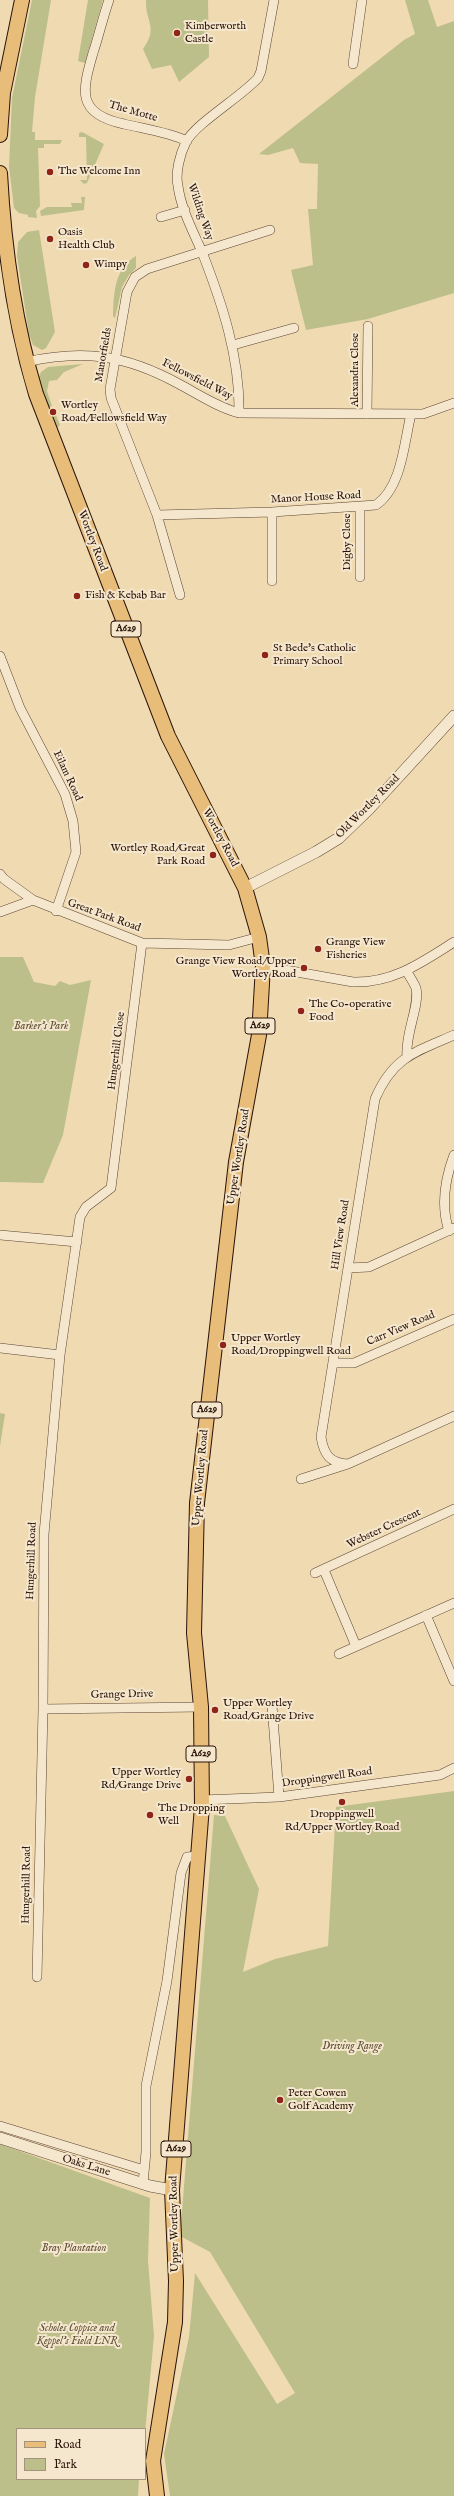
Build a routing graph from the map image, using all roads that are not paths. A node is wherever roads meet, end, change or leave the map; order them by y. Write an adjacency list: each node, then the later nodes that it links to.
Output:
1 (22, 0): 6 (main road)
2 (109, 0): 7 (street, The Motte)
3 (274, 0): 7 (street, Wilding Way)
4 (362, 0): 5 (street)
5 (352, 64)
6 (0, 134)
7 (186, 142): 9 (street, Wilding Way)
8 (0, 173): 12 (main road, Wortley Road / A629)
9 (185, 210): 10 (street); 13 (street, Wilding Way)
10 (161, 217)
11 (270, 230): 13 (street, Manorfields)
12 (2, 232): 18 (main road, Wortley Road / A629)
13 (201, 250): 16 (street, Wilding Way); 17 (street, Manorfields)
14 (368, 326): 21 (street, Alexandra Close)
15 (294, 328): 16 (street)
16 (233, 345): 20 (street, Wilding Way)
17 (117, 358): 18 (street, Fellowsfield Way); 20 (street, Fellowsfield Way); 25 (street, Manorfields)
18 (26, 362): 32 (main road, Wortley Road / A629)
19 (454, 403): 22 (street, Fellowsfield Way)
20 (239, 412): 21 (street, Fellowsfield Way)
21 (367, 414): 22 (street, Fellowsfield Way)
22 (411, 414): 23 (street, Manor House Road)
23 (360, 508): 24 (street, Manor House Road); 26 (street, Digby Close)
24 (272, 512): 25 (street, Manor House Road); 27 (street)
25 (157, 515): 28 (street, Manorfields)
26 (360, 577)
27 (272, 582)
28 (180, 595)
29 (0, 656): 34 (street, Eilam Road)
30 (454, 716): 32 (street, Old Wortley Road)
31 (1, 878): 33 (street, Great Park Road)
32 (245, 888): 36 (main road, Wortley Road / A629)
33 (33, 900): 34 (street, Great Park Road); 35 (street)
34 (56, 911): 38 (street, Great Park Road)
35 (0, 912)
36 (259, 936): 38 (street, Great Park Road); 39 (main road, Upper Wortley Road / A629)
37 (454, 942): 40 (street)
38 (142, 943): 44 (street, Hungerhill Close)
39 (263, 966): 40 (street); 63 (main road, Upper Wortley Road / A629)
40 (407, 972): 42 (street)
41 (454, 1035): 42 (street, Hill View Road)
42 (407, 1056): 48 (street, Hill View Road)
43 (454, 1155): 45 (street)
44 (116, 1163): 47 (street, Hungerhill Road)
45 (452, 1230): 48 (street)
46 (0, 1235): 47 (street)
47 (77, 1242): 51 (street, Hungerhill Road)
48 (348, 1268): 52 (street, Hill View Road)
49 (454, 1319): 52 (street, Carr View Road)
50 (0, 1348): 51 (street)
51 (60, 1355): 64 (street, Hungerhill Road)
52 (334, 1363): 54 (street, Hill View Road)
53 (454, 1416): 54 (street)
54 (348, 1464): 55 (street)
55 (302, 1479)
56 (454, 1509): 59 (street, Webster Crescent)
57 (454, 1603): 58 (street)
58 (426, 1616): 59 (street); 61 (street)
59 (356, 1646): 60 (street)
60 (339, 1654)
61 (454, 1681)
62 (272, 1704): 66 (street)
63 (201, 1707): 64 (street, Grange Drive); 67 (main road, Upper Wortley Road / A629)
64 (43, 1709): 69 (street, Hungerhill Road)
65 (454, 1768): 66 (street, Droppingwell Road)
66 (279, 1797): 67 (street, Droppingwell Road)
67 (202, 1800): 68 (main road, Upper Wortley Road / A629)
68 (198, 1856): 72 (street); 74 (main road, Upper Wortley Road / A629)
69 (37, 1977)
70 (0, 2126): 72 (street)
71 (0, 2138): 73 (street, Oaks Lane)
72 (144, 2170): 73 (street)
73 (142, 2183): 74 (street, Oaks Lane)
74 (172, 2190): 75 (main road, Upper Wortley Road / A629)
75 (157, 2496)

